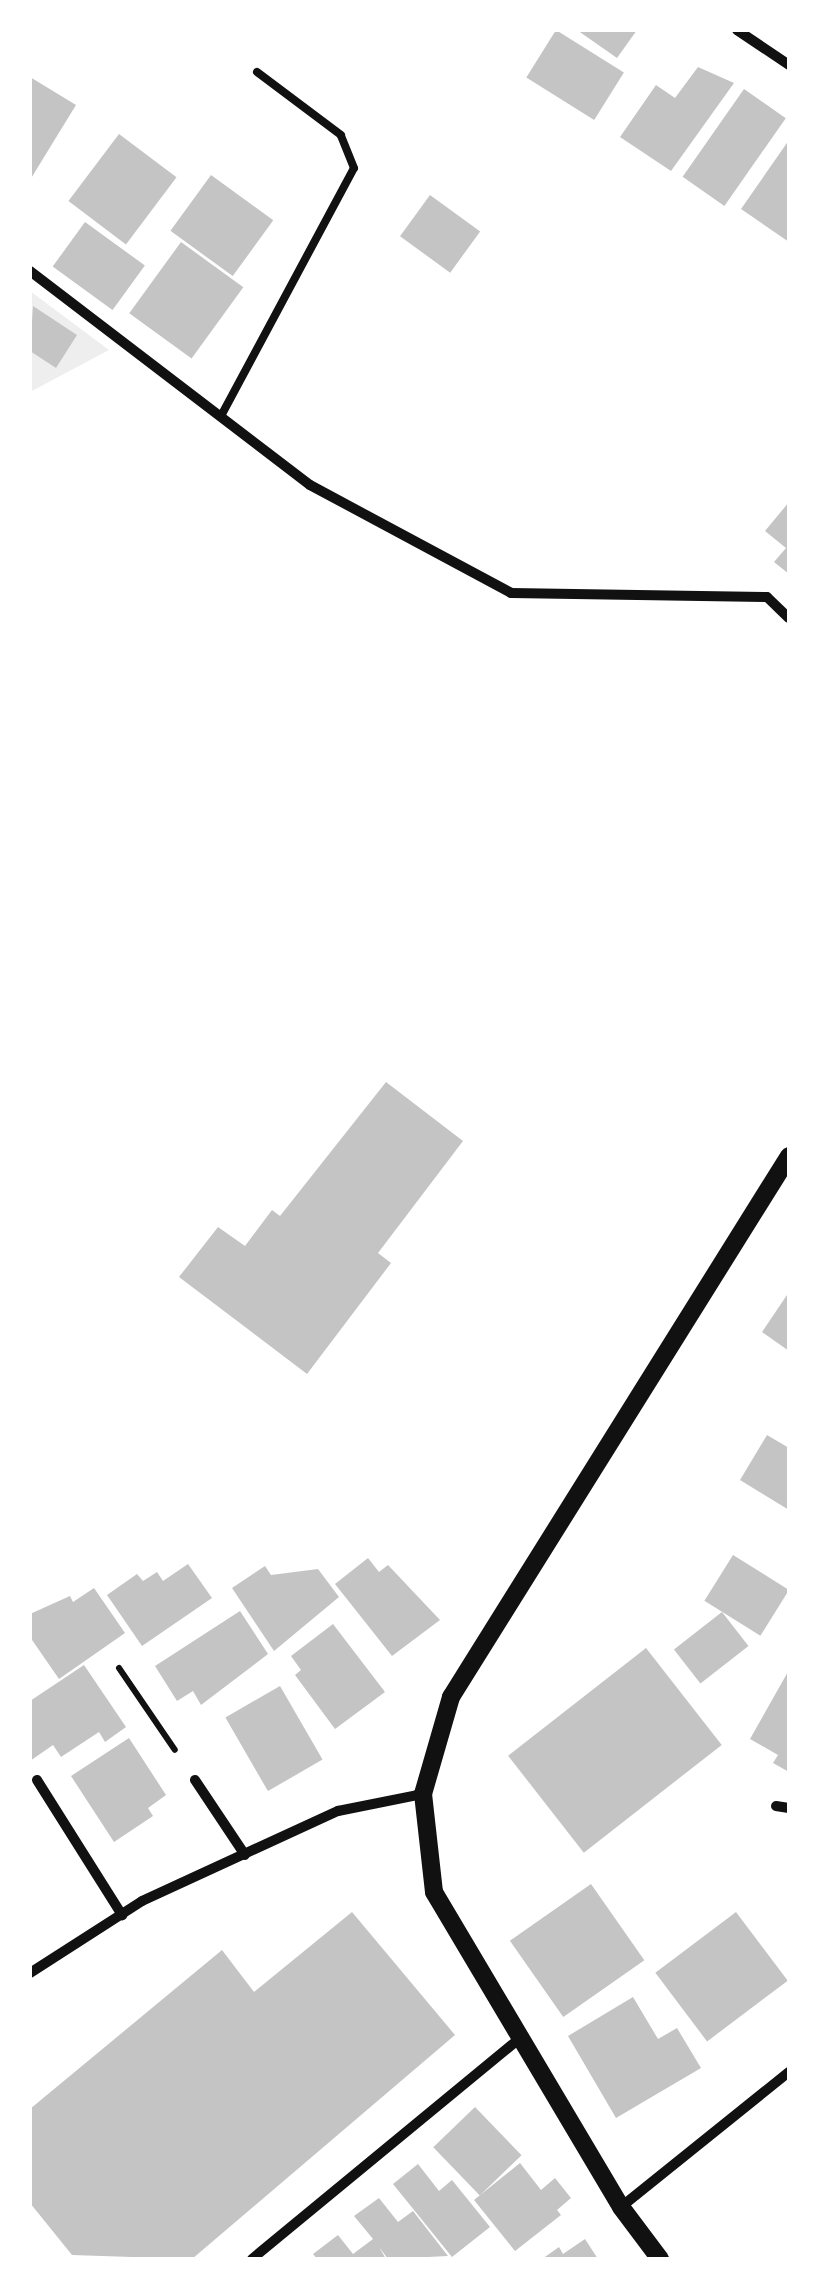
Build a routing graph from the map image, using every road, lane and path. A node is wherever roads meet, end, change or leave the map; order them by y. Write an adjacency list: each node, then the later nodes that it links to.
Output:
1 (737, 30): 2 (street)
2 (789, 65)
3 (256, 72): 5 (lane)
4 (30, 271): 5 (street)
5 (221, 416): 6 (street)
6 (789, 618)
7 (789, 1156): 11 (street)
8 (120, 1668): 10 (path)
9 (37, 1780): 15 (street)
10 (195, 1780): 14 (street)
11 (424, 1794): 14 (street); 17 (street)
12 (776, 1806): 13 (street)
13 (789, 1808)
14 (245, 1856): 15 (street)
15 (122, 1914): 16 (street)
16 (30, 1973)
17 (520, 2038): 19 (street); 20 (street)
18 (789, 2072): 19 (street)
19 (621, 2207): 21 (street)
20 (252, 2259)
21 (660, 2259)

